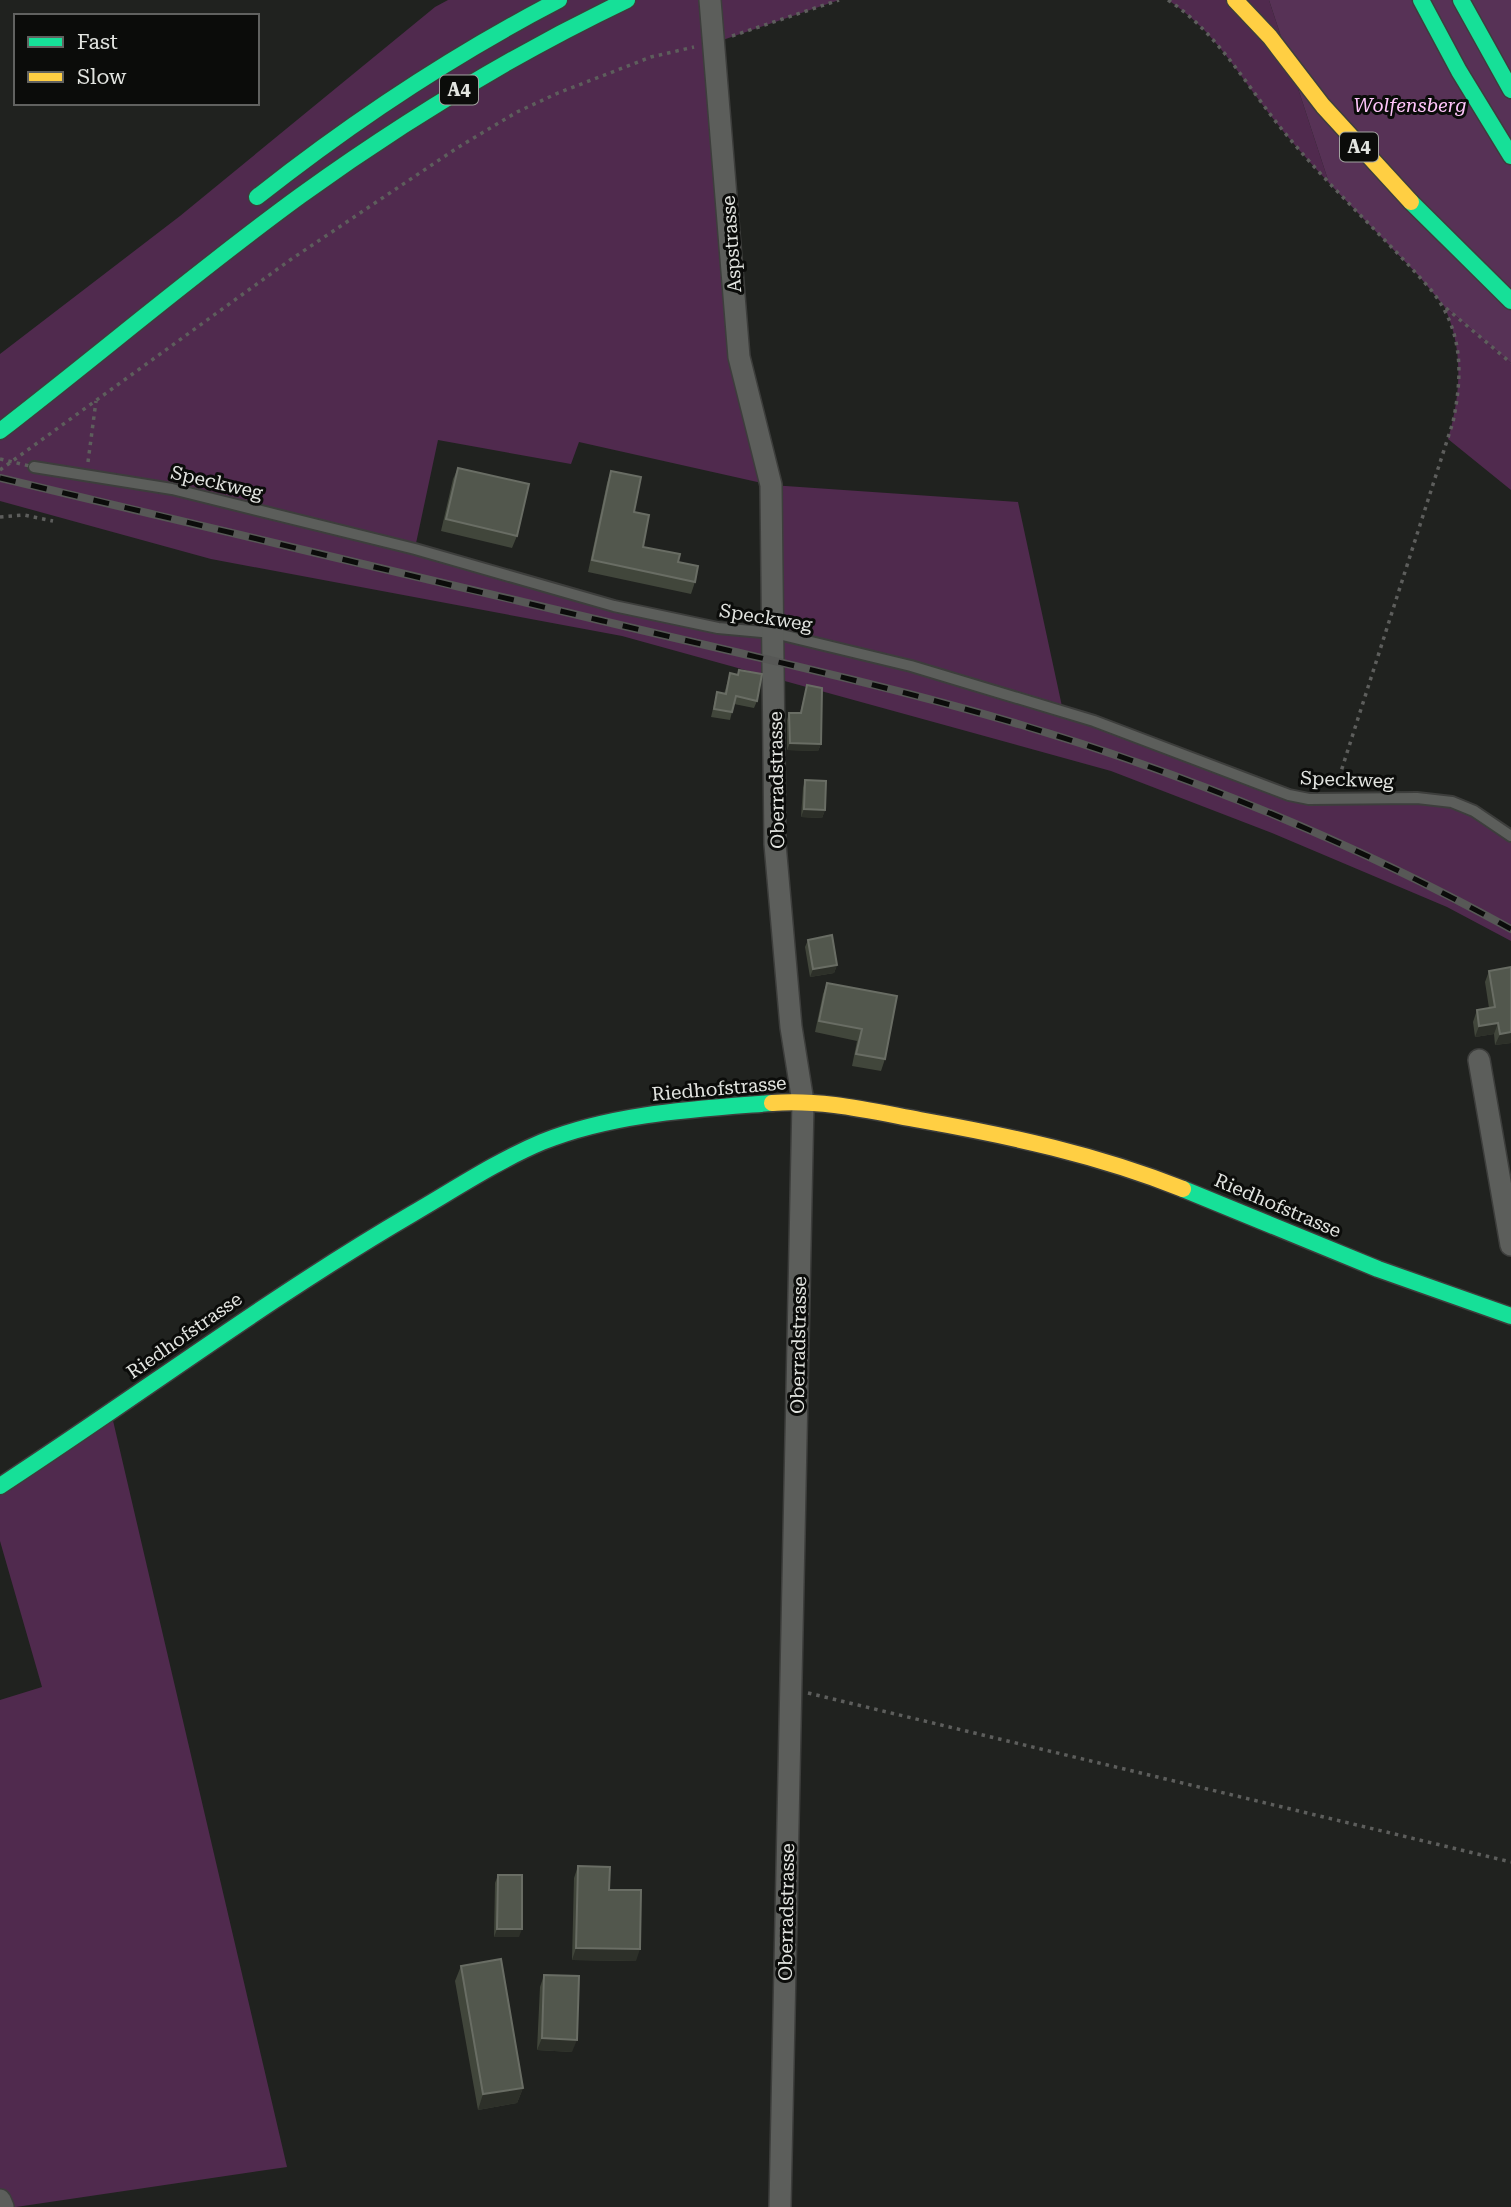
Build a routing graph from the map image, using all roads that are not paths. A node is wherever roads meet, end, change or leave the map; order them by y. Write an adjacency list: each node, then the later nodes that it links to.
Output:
1 (559, 0): 9 (main road, A4)
2 (626, 0): 13 (main road, A4)
3 (1235, 0): 10 (main road, A4)
4 (1421, 0): 8 (main road)
5 (1461, 0): 7 (main road)
6 (710, 3): 15 (street, Aspstrasse)
7 (1511, 90)
8 (1511, 156)
9 (245, 207)
10 (1511, 301)
11 (19, 396): 12 (main road)
12 (0, 411)
13 (0, 431)
14 (34, 467): 16 (lane, Speckweg)
15 (771, 485): 16 (street, Oberradstrasse)
16 (774, 633): 17 (lane, Speckweg); 19 (street, Oberradstrasse)
17 (1511, 836)
18 (1479, 1060): 20 (street)
19 (803, 1102): 21 (main road, Riedhofstrasse); 22 (main road, Riedhofstrasse); 25 (street, Oberradstrasse)
20 (1511, 1244)
21 (1511, 1316)
22 (0, 1486)
23 (0, 2200): 24 (street)
24 (3, 2207)
25 (780, 2207)

